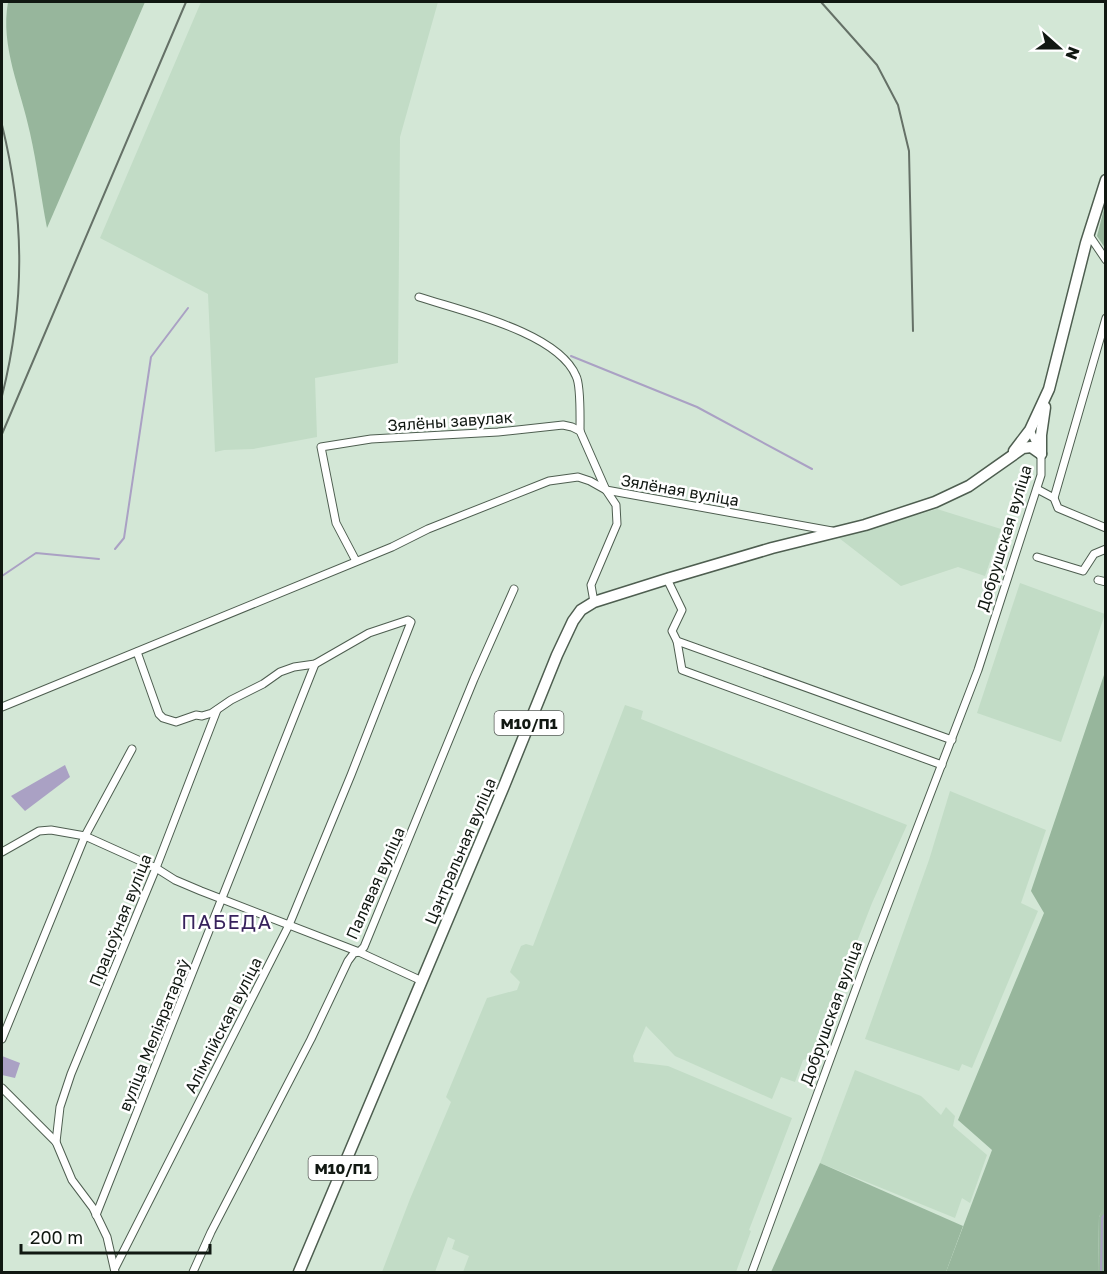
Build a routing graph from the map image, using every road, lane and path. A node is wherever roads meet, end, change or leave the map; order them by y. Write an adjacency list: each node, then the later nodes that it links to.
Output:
1 (1106, 180): 2 (main road, М10/П1)
2 (1089, 235): 3 (street); 6 (main road, М10/П1)
3 (1106, 260)
4 (419, 297): 8 (street)
5 (1106, 318): 13 (street)
6 (1049, 389): 7 (main road, М10/П1); 10 (main road)
7 (1030, 430): 9 (main road, М10/П1); 10 (street, Добрушская вуліца)
8 (580, 431): 12 (street); 18 (street, Зялёны завулак)
9 (1012, 454): 10 (main road); 15 (main road, М10/П1)
10 (1041, 454): 11 (street, Добрушская вуліца)
11 (1038, 489): 13 (street); 27 (street, Добрушская вуліца)
12 (606, 490): 15 (street, Зялёная вуліца); 18 (street, Зялёная вуліца); 21 (street)
13 (1054, 498): 14 (street)
14 (1106, 528)
15 (837, 532): 19 (main road, Цэнтральная вуліца / М10/П1)
16 (1106, 549): 17 (street)
17 (1037, 557)
18 (356, 561): 23 (street, Зялёная вуліца)
19 (667, 579): 21 (main road, Цэнтральная вуліца / М10/П1); 22 (street)
20 (514, 589): 35 (street, Палявая вуліца)
21 (594, 602): 36 (main road, Цэнтральная вуліца / М10/П1)
22 (677, 642): 27 (street); 29 (street)
23 (137, 652): 25 (street, Зялёная вуліца); 26 (street)
24 (315, 664): 26 (street); 33 (street, вуліца Меліяратараў); 34 (street, Алімпійская вуліца)
25 (2, 707)
26 (217, 710): 32 (street, Працоўная вуліца)
27 (952, 740): 29 (street, Добрушская вуліца)
28 (132, 749): 30 (street)
29 (942, 765): 44 (street, Добрушская вуліца)
30 (85, 837): 31 (street); 32 (street); 37 (street)
31 (2, 852)
32 (156, 868): 33 (street); 39 (street, Працоўная вуліца)
33 (222, 900): 34 (street); 40 (street, вуліца Меліяратараў)
34 (289, 926): 35 (street); 41 (street, Алімпійская вуліца)
35 (359, 952): 36 (street); 42 (street, Палявая вуліца)
36 (422, 981): 43 (main road, Цэнтральная вуліца / М10/П1)
37 (2, 1039)
38 (2, 1088): 39 (street)
39 (56, 1142): 40 (street)
40 (96, 1215): 41 (street)
41 (115, 1270)
42 (193, 1272)
43 (299, 1272)
44 (752, 1272)

